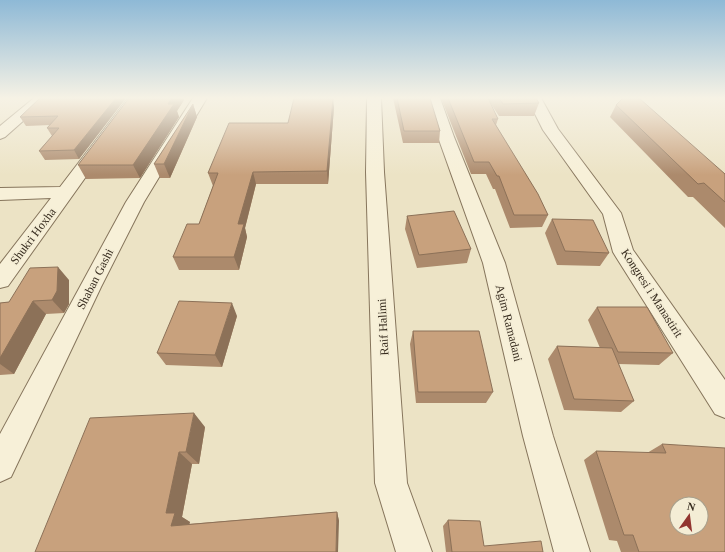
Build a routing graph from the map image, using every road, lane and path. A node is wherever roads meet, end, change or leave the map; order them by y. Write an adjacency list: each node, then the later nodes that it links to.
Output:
1 (12, 124): 7 (street)
2 (116, 124): 8 (street, Shukri Hoxha)
3 (184, 124): 12 (street, Shaban Gashi)
4 (374, 124): 13 (street, Raif Halimi)
5 (442, 124): 14 (street, Agim Ramadani)
6 (548, 124): 11 (street, Kongresi i Manastirit)
7 (0, 134)
8 (65, 192): 9 (street, Shukri Hoxha); 10 (street, Shukri Hoxha)
9 (0, 194)
10 (0, 280)
11 (725, 404)
12 (0, 466)
13 (414, 552)
14 (572, 552)

